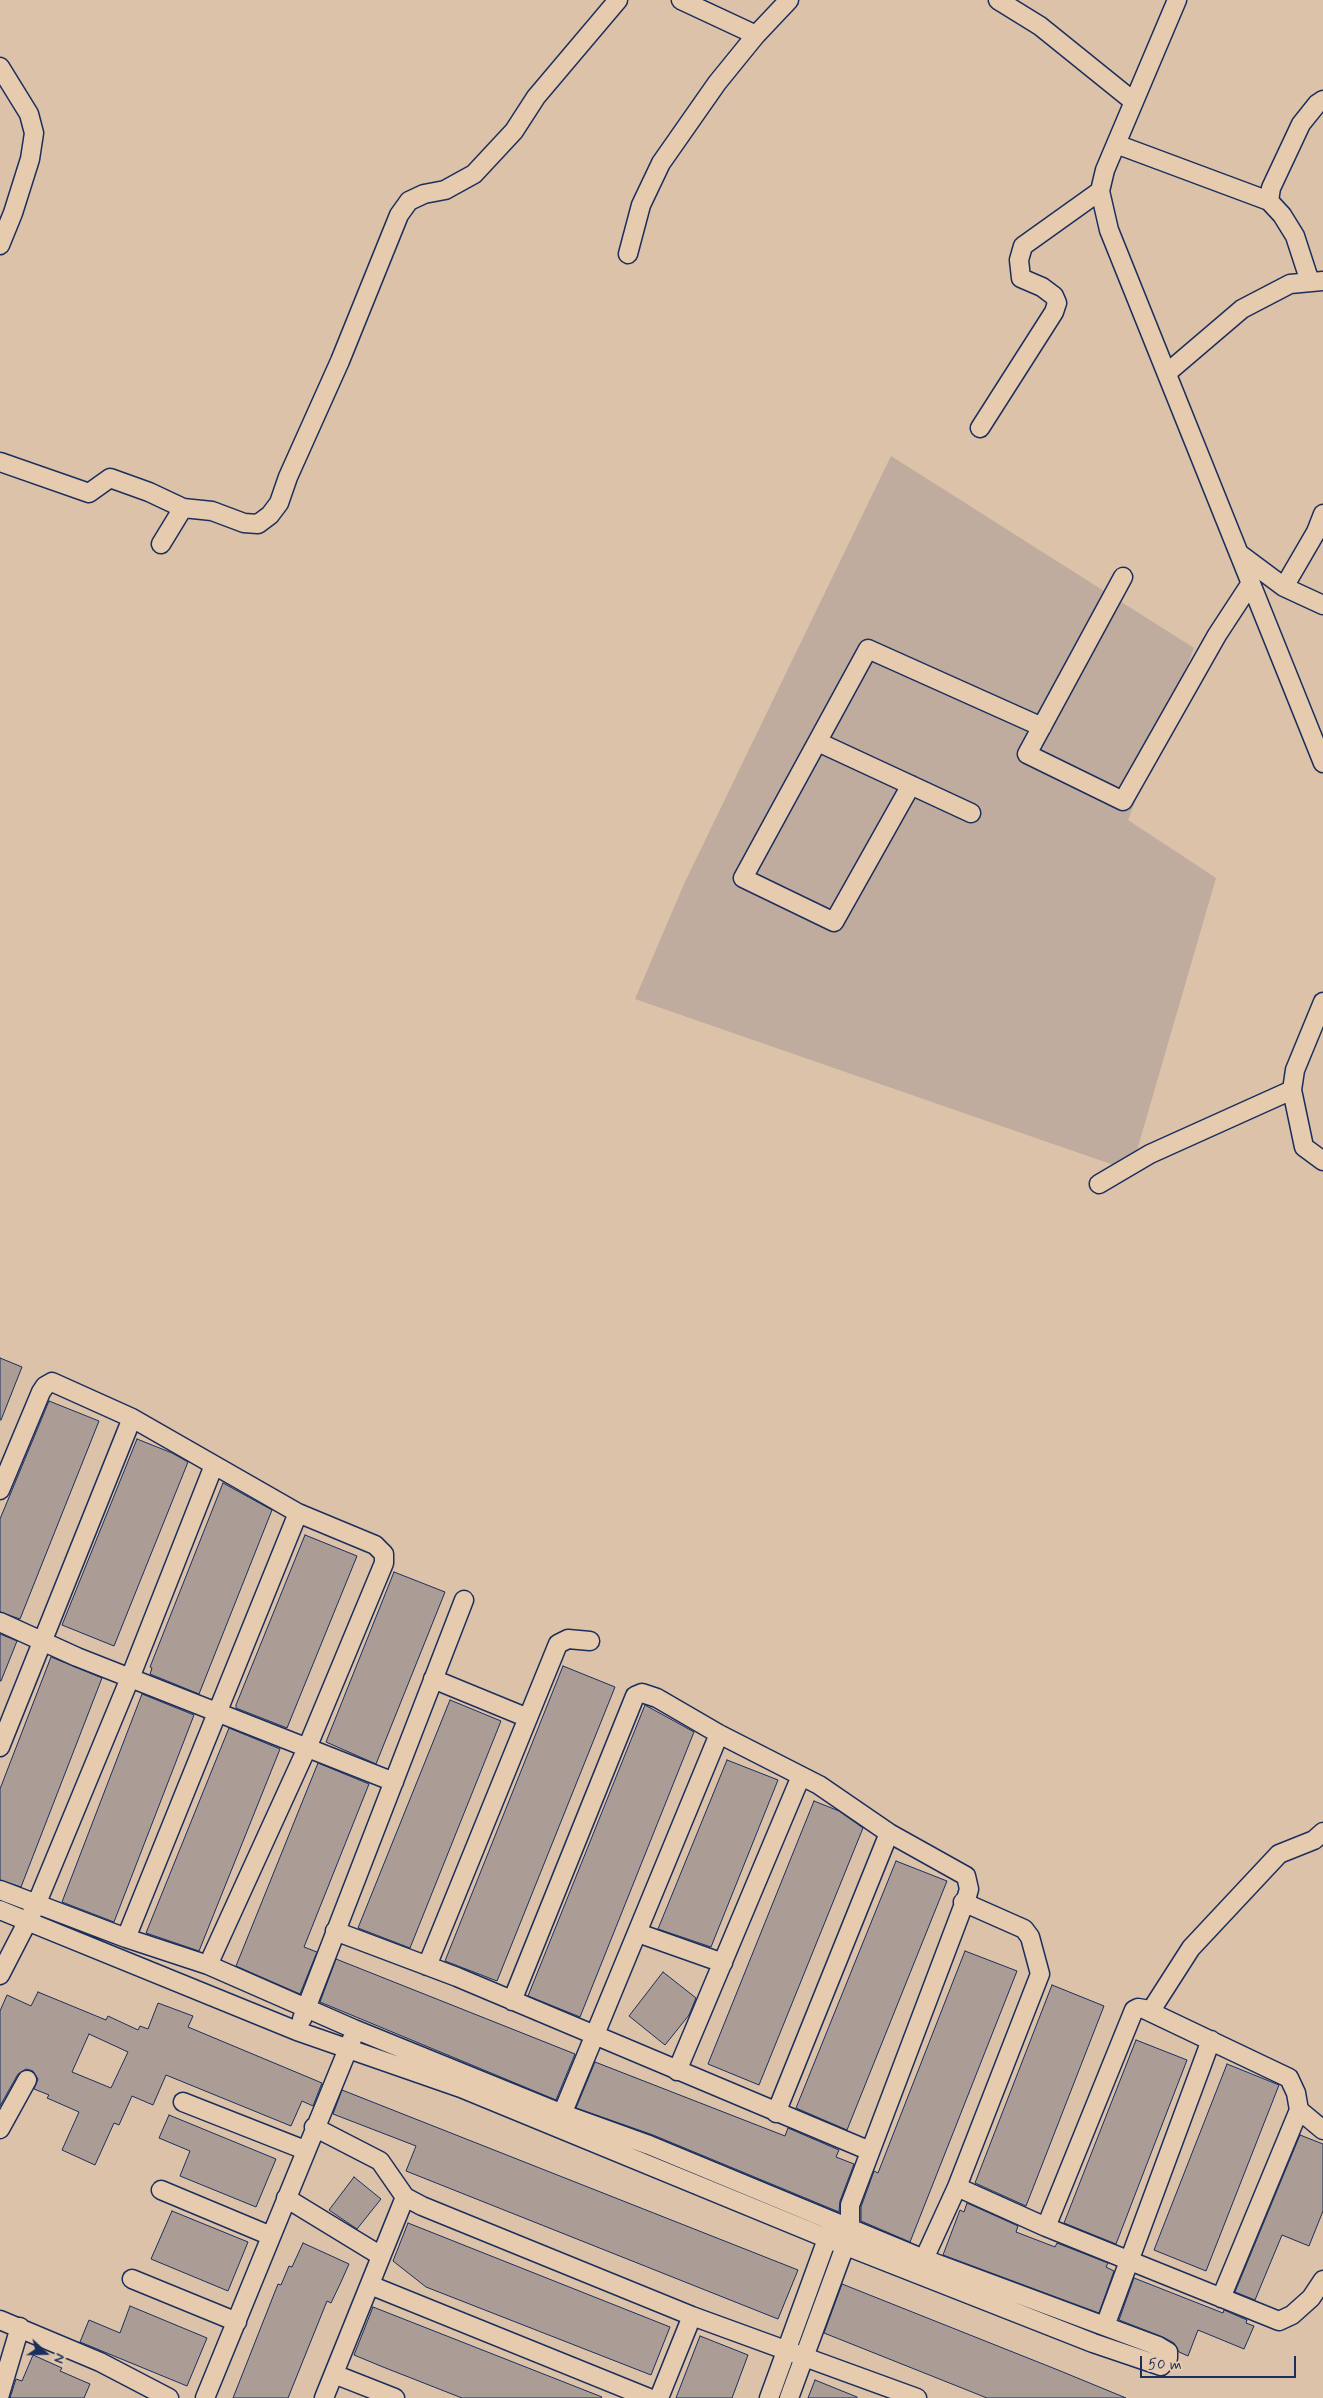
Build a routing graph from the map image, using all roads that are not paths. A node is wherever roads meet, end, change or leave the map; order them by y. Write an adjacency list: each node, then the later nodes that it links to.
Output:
1 (618, 0): 19 (street)
2 (682, 0): 6 (street)
3 (789, 0): 6 (street)
4 (998, 0): 9 (street)
5 (1178, 0): 9 (street)
6 (756, 35): 14 (street)
7 (0, 67): 13 (street)
8 (1323, 100): 12 (street)
9 (1133, 101): 10 (street)
10 (1116, 144): 11 (street); 12 (street)
11 (1100, 191): 16 (street); 17 (street)
12 (1269, 201): 15 (street)
13 (0, 245)
14 (628, 254)
15 (1317, 282): 16 (street)
16 (1167, 373): 22 (street)
17 (980, 428)
18 (0, 462): 19 (street)
19 (183, 508): 21 (street)
20 (1323, 514): 25 (street)
21 (162, 544)
22 (1241, 554): 24 (street); 25 (street)
23 (1123, 577): 27 (street)
24 (1251, 582): 27 (street); 29 (street)
25 (1284, 587): 26 (street)
26 (1323, 605)
27 (1042, 727): 28 (street)
28 (818, 742): 30 (street); 30 (street)
29 (1323, 763)
30 (911, 785): 31 (street)
31 (971, 812)
32 (1323, 1002): 33 (street)
33 (1292, 1090): 34 (street); 35 (street)
34 (1323, 1162)
35 (1098, 1184)
36 (132, 1418): 37 (street); 38 (street); 42 (street)
37 (214, 1465): 39 (street); 44 (street)
38 (0, 1490)
39 (298, 1513): 46 (street); 50 (street)
40 (464, 1600): 45 (street)
41 (0, 1622): 42 (street)
42 (42, 1640): 44 (street); 49 (street)
43 (590, 1641): 47 (street)
44 (130, 1678): 46 (street); 57 (street)
45 (434, 1679): 47 (street); 52 (street)
46 (218, 1712): 50 (street); 62 (street)
47 (528, 1718): 65 (street)
48 (719, 1734): 51 (street); 61 (street); 67 (street)
49 (0, 1747)
50 (307, 1748): 52 (street); 64 (street)
51 (801, 1776): 54 (street); 63 (street)
52 (394, 1782): 60 (street)
53 (1323, 1832): 69 (street)
54 (889, 1833): 56 (street); 79 (street)
55 (0, 1890): 57 (street)
56 (963, 1902): 85 (street); 86 (street)
57 (36, 1905): 59 (street); 62 (street)
58 (0, 1910): 59 (street)
59 (27, 1922): 66 (street); 71 (street)
60 (335, 1931): 65 (street); 68 (street)
61 (638, 1933): 63 (street); 72 (street)
62 (126, 1938): 64 (street)
63 (723, 1963): 75 (street)
64 (208, 1965): 68 (street)
65 (427, 1966): 67 (street)
66 (0, 1975)
67 (512, 2001): 72 (street)
68 (307, 2009): 70 (street); 71 (street)
69 (1150, 2012): 73 (street); 90 (street)
70 (354, 2029): 74 (street); 80 (street)
71 (297, 2031): 74 (street)
72 (595, 2036): 75 (street); 80 (street)
73 (1211, 2040): 78 (street); 96 (street)
74 (349, 2051): 80 (street); 81 (street)
75 (677, 2070): 79 (street)
76 (27, 2080): 82 (street)
77 (183, 2102): 84 (street)
78 (1299, 2110): 83 (street); 100 (street)
79 (776, 2112): 85 (street)
80 (560, 2120): 91 (street); 93 (street)
81 (314, 2127): 84 (street); 88 (street)
82 (0, 2130)
83 (1323, 2130)
84 (305, 2150): 89 (street)
85 (870, 2151): 91 (street)
86 (957, 2187): 90 (street); 95 (street)
87 (162, 2190): 92 (street)
88 (405, 2197): 94 (street); 101 (street)
89 (286, 2198): 92 (street); 94 (street)
90 (1046, 2227): 96 (street)
91 (843, 2232): 93 (street); 95 (street); 104 (street); 107 (street)
92 (271, 2236): 103 (street)
93 (826, 2238): 106 (street)
94 (381, 2256): 99 (street)
95 (924, 2259): 104 (street)
96 (1131, 2261): 100 (street); 104 (street)
97 (132, 2280): 103 (street)
98 (1323, 2280): 100 (street)
99 (370, 2285): 108 (street); 115 (street)
100 (1221, 2298)
101 (692, 2316): 106 (street); 116 (street)
102 (0, 2320): 105 (street)
103 (237, 2322): 112 (street)
104 (1105, 2326)
105 (20, 2327): 109 (street); 111 (street)
106 (787, 2351): 107 (street); 117 (street)
107 (805, 2356): 110 (street); 118 (street)
108 (334, 2374): 113 (street); 114 (street)
109 (0, 2394)
110 (907, 2396)
111 (169, 2398)
112 (205, 2398)
113 (324, 2398)
114 (395, 2398)
115 (649, 2398)
116 (659, 2398)
117 (768, 2398)
118 (789, 2398)

